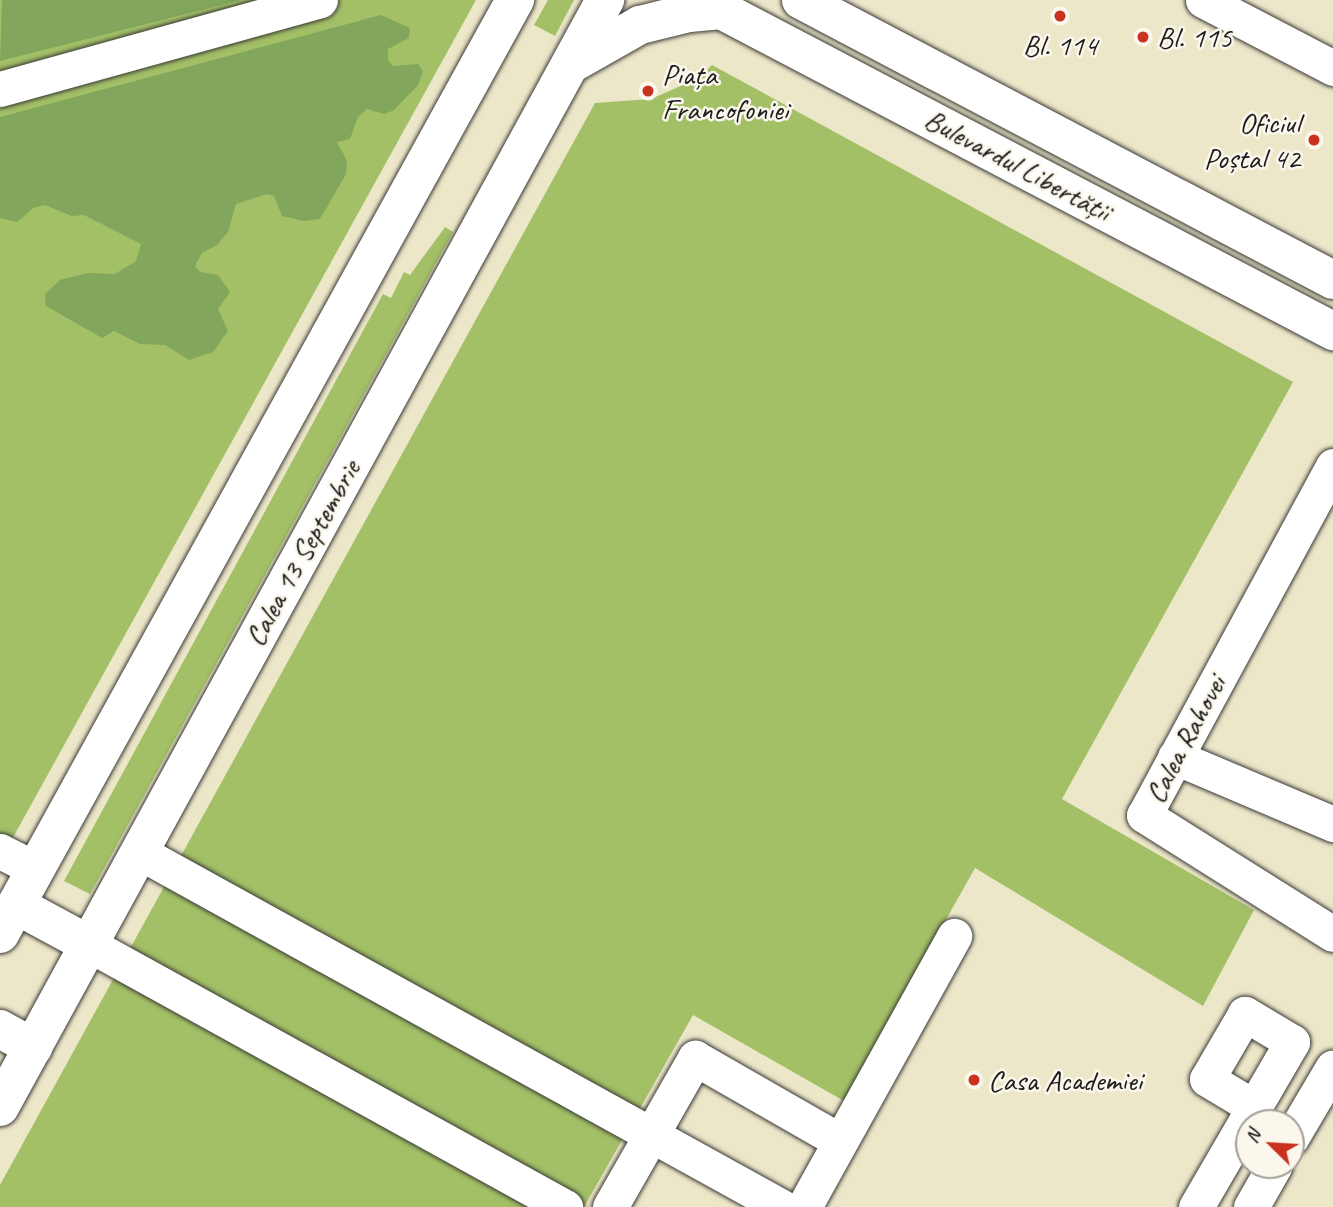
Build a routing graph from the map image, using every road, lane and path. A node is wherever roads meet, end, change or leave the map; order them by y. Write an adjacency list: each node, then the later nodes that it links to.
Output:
1 (320, 0): 9 (street)
2 (605, 0): 7 (main road, Calea 13 Septembrie)
3 (801, 0): 10 (main road, Bulevardul Libertății)
4 (1206, 1): 8 (street)
5 (712, 5): 7 (main road); 11 (main road, Bulevardul Libertății)
6 (504, 10): 17 (main road)
7 (571, 64): 16 (main road, Calea 13 Septembrie)
8 (1333, 68)
9 (0, 89)
10 (1333, 280)
11 (1333, 331)
12 (1333, 466): 13 (street, Calea Rahovei)
13 (1175, 757): 14 (street); 19 (street, Calea Rahovei)
14 (1333, 824)
15 (0, 851): 17 (street)
16 (139, 852): 21 (main road, Calea 13 Septembrie); 28 (street)
17 (35, 869): 18 (main road)
18 (8, 919): 21 (main road)
19 (1333, 934)
20 (954, 936): 29 (street)
21 (88, 944): 23 (main road, Calea 13 Septembrie); 31 (street)
22 (0, 1029): 23 (main road)
23 (33, 1046): 25 (main road, Calea 13 Septembrie)
24 (1333, 1067): 27 (street)
25 (0, 1107)
26 (1254, 1107): 35 (street)
27 (1305, 1114)
28 (651, 1135): 29 (street); 32 (street); 33 (street)
29 (840, 1141): 34 (street)
30 (1267, 1179): 36 (street)
31 (565, 1207)
32 (610, 1207)
33 (782, 1207)
34 (804, 1207)
35 (1196, 1207)
36 (1251, 1207)

